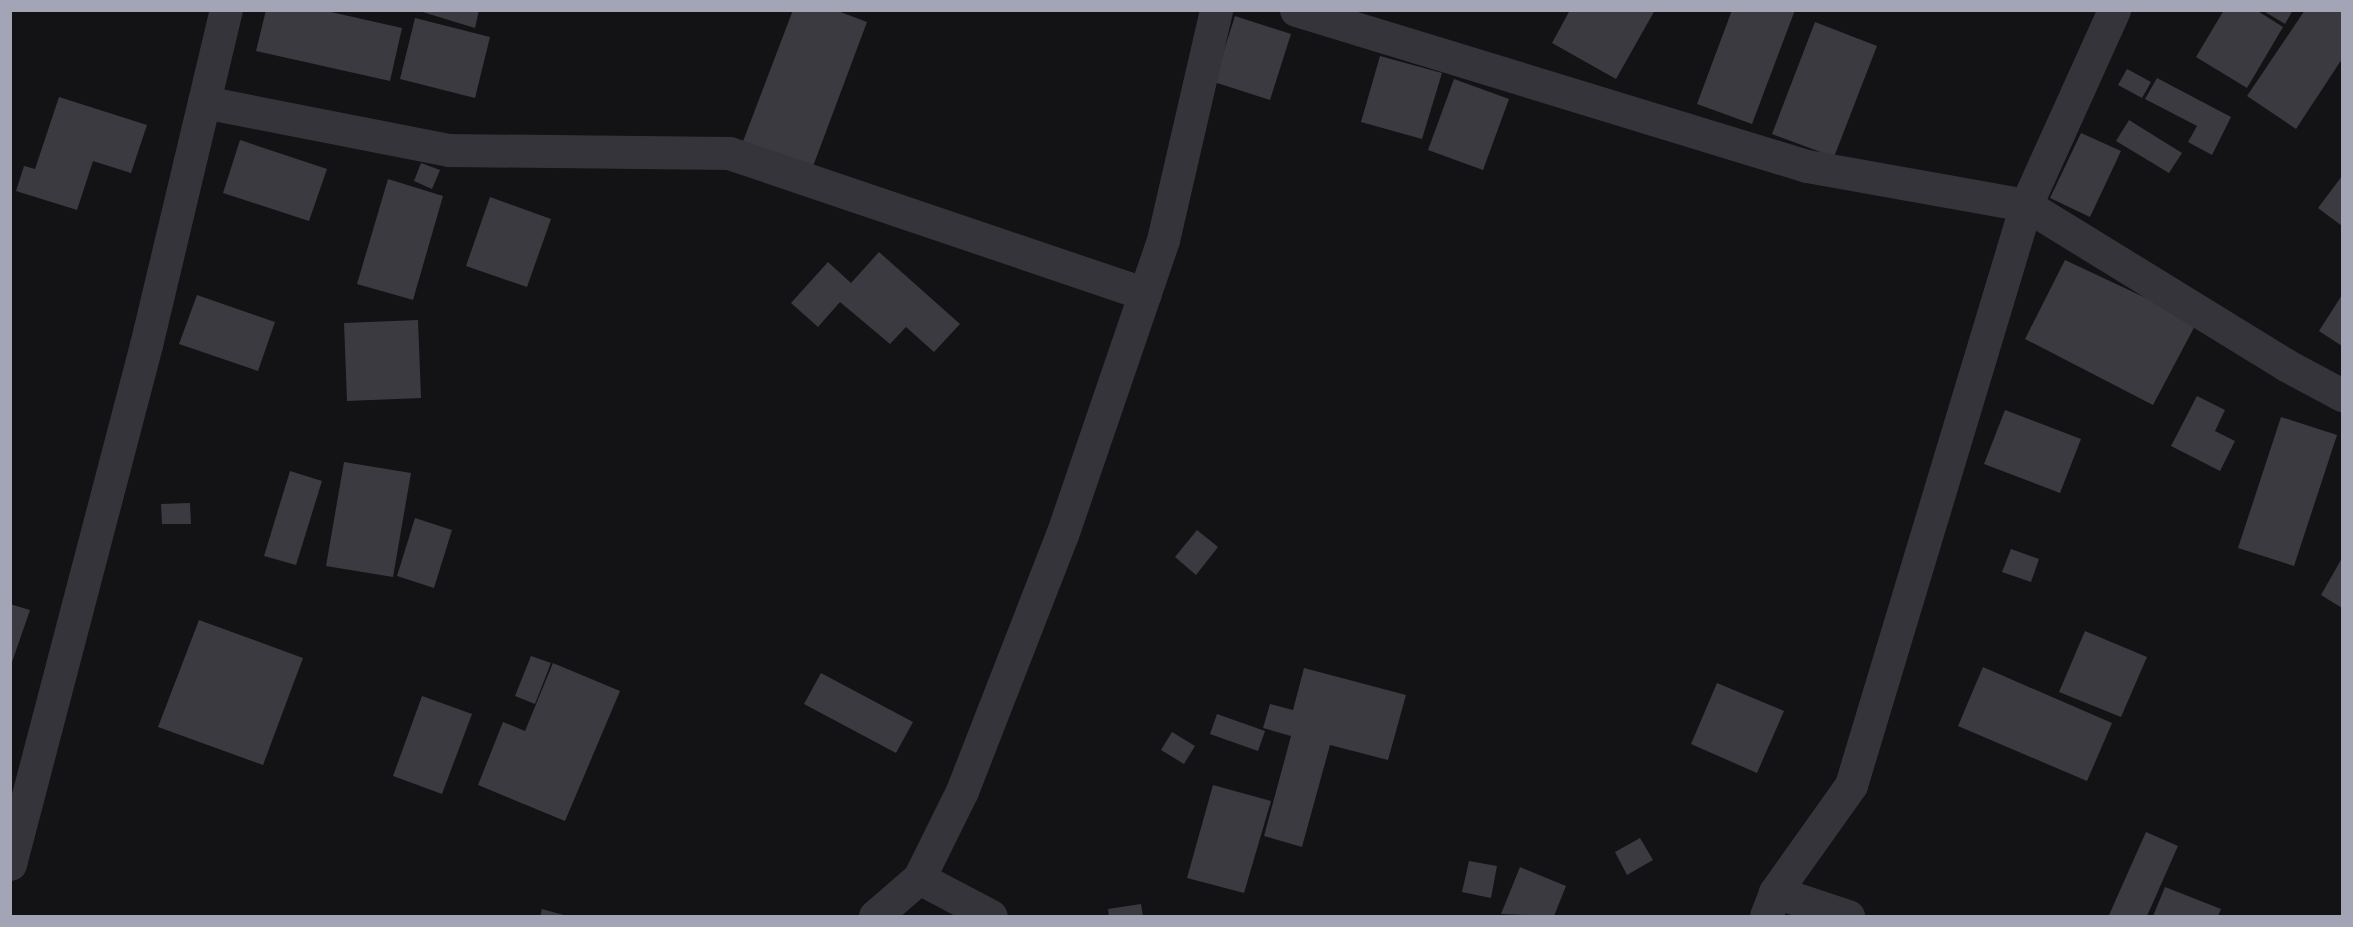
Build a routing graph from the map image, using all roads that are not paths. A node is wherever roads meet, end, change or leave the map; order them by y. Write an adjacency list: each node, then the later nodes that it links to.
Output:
1 (226, 10): 5 (street)
2 (1216, 10): 7 (street)
3 (1296, 10): 6 (street)
4 (2114, 10): 6 (street)
5 (204, 102): 7 (street); 9 (street)
6 (2026, 205): 8 (street); 11 (street)
7 (1145, 294): 10 (street)
8 (2343, 395)
9 (10, 864)
10 (919, 878): 12 (street); 13 (street)
11 (1770, 904): 14 (street)
12 (875, 916)
13 (991, 916)
14 (1848, 916)

